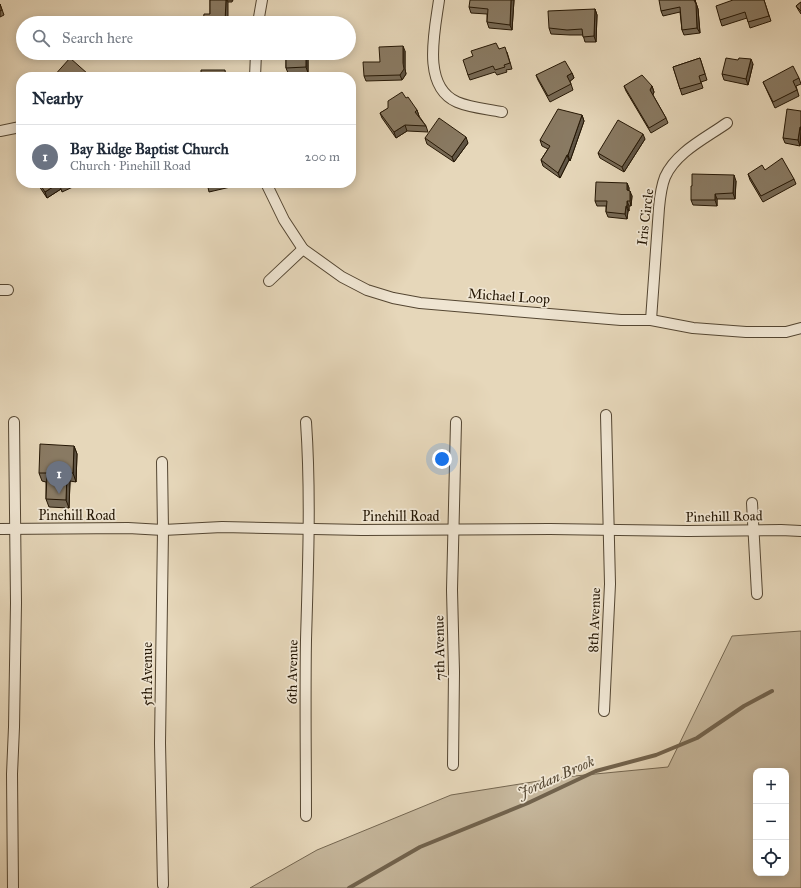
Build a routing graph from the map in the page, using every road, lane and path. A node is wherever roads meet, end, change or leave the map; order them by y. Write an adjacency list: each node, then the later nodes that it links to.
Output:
1 (262, 0): 3 (street)
2 (439, 0): 6 (street)
3 (259, 16)
4 (256, 60): 5 (street)
5 (255, 72)
6 (502, 112)
7 (727, 123): 13 (street, Iris Circle)
8 (16, 128): 9 (street)
9 (0, 131)
10 (268, 188): 11 (street, Michael Loop)
11 (303, 249): 12 (street); 13 (street, Michael Loop)
12 (269, 281)
13 (650, 320): 14 (street, Michael Loop)
14 (801, 328)
15 (606, 415): 26 (street, 8th Avenue)
16 (14, 422): 23 (street)
17 (306, 422): 21 (street, 6th Avenue)
18 (456, 422): 25 (street, 7th Avenue)
19 (162, 462): 24 (street, 5th Avenue)
20 (752, 503): 27 (street)
21 (308, 528): 24 (street, Pinehill Road); 25 (street, Pinehill Road); 32 (street, 6th Avenue)
22 (0, 529): 23 (street, Pinehill Road)
23 (15, 529): 24 (street, Pinehill Road); 34 (street)
24 (163, 530): 33 (street, 5th Avenue)
25 (454, 530): 26 (street, Pinehill Road); 31 (street, 7th Avenue)
26 (608, 530): 27 (street, Pinehill Road); 30 (street, 8th Avenue)
27 (753, 530): 28 (street, Pinehill Road); 29 (street)
28 (801, 531)
29 (757, 594)
30 (604, 711)
31 (454, 765)
32 (306, 816)
33 (163, 885)
34 (13, 888)

